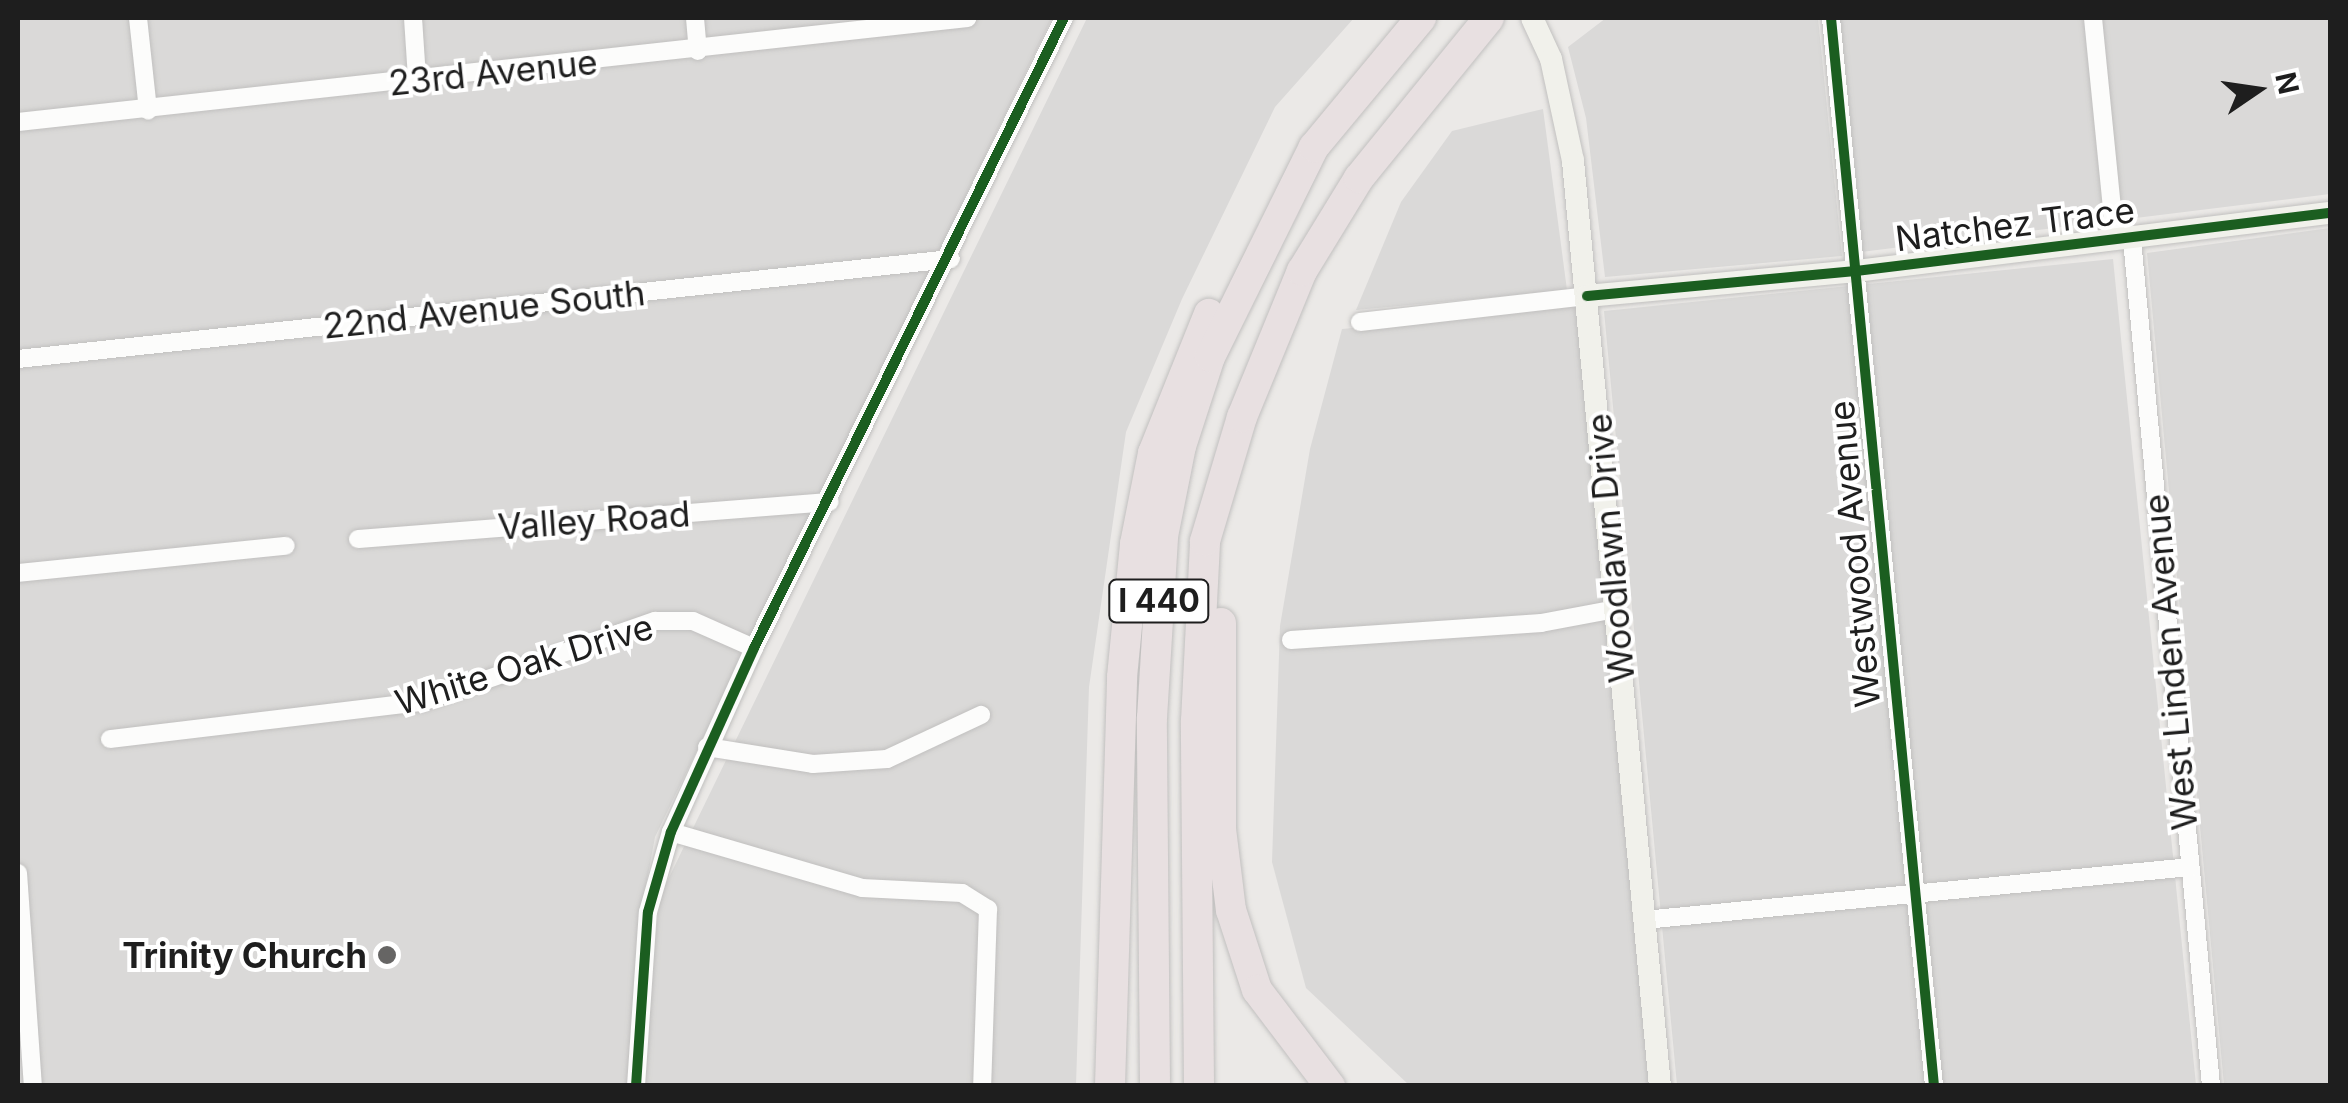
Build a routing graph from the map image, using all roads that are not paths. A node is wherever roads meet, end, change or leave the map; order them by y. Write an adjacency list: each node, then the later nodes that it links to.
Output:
1 (138, 18): 13 (street)
2 (413, 18): 12 (street)
3 (695, 18): 11 (street)
4 (967, 18): 11 (street, 23rd Avenue)
5 (1064, 18): 18 (street)
6 (1421, 18): 15 (highway, I 440)
7 (1489, 18): 23 (highway, I 440)
8 (1532, 18): 20 (main road, Woodlawn Drive)
9 (1831, 18): 19 (street, Westwood Avenue)
10 (2093, 18): 17 (street, West Linden Avenue)
11 (698, 51): 12 (street, 23rd Avenue)
12 (418, 80): 13 (street, 23rd Avenue)
13 (148, 110): 14 (street, 23rd Avenue)
14 (18, 122)
15 (1314, 147): 31 (highway); 45 (highway, I 440)
16 (2330, 213): 17 (main road, Natchez Trace)
17 (2123, 239): 19 (main road, Natchez Trace); 36 (street, West Linden Avenue)
18 (950, 259): 22 (street, 22nd Avenue South); 24 (street)
19 (1856, 271): 20 (main road, Natchez Trace); 38 (street, Westwood Avenue)
20 (1587, 296): 21 (street, Natchez Trace); 28 (main road, Woodlawn Drive)
21 (1360, 322)
22 (18, 359)
23 (1242, 417): 46 (highway, I 440); 47 (highway)
24 (830, 502): 25 (street, Valley Road); 30 (street)
25 (358, 539)
26 (286, 546): 27 (street)
27 (18, 573)
28 (1616, 609): 29 (street); 39 (main road, Woodlawn Drive)
29 (1291, 640)
30 (754, 648): 33 (street, White Oak Drive); 34 (street)
31 (1122, 677): 43 (highway); 44 (highway)
32 (981, 715): 34 (street)
33 (110, 739)
34 (707, 747): 35 (street)
35 (671, 832): 41 (street); 42 (street)
36 (2190, 867): 38 (street); 50 (street, West Linden Avenue)
37 (18, 872): 40 (street)
38 (1918, 897): 39 (street); 49 (street, Westwood Avenue)
39 (1644, 920): 48 (main road, Woodlawn Drive)
40 (33, 1086)
41 (636, 1086)
42 (982, 1086)
43 (1110, 1086)
44 (1128, 1086)
45 (1155, 1086)
46 (1199, 1086)
47 (1330, 1086)
48 (1660, 1086)
49 (1934, 1086)
50 (2211, 1086)

